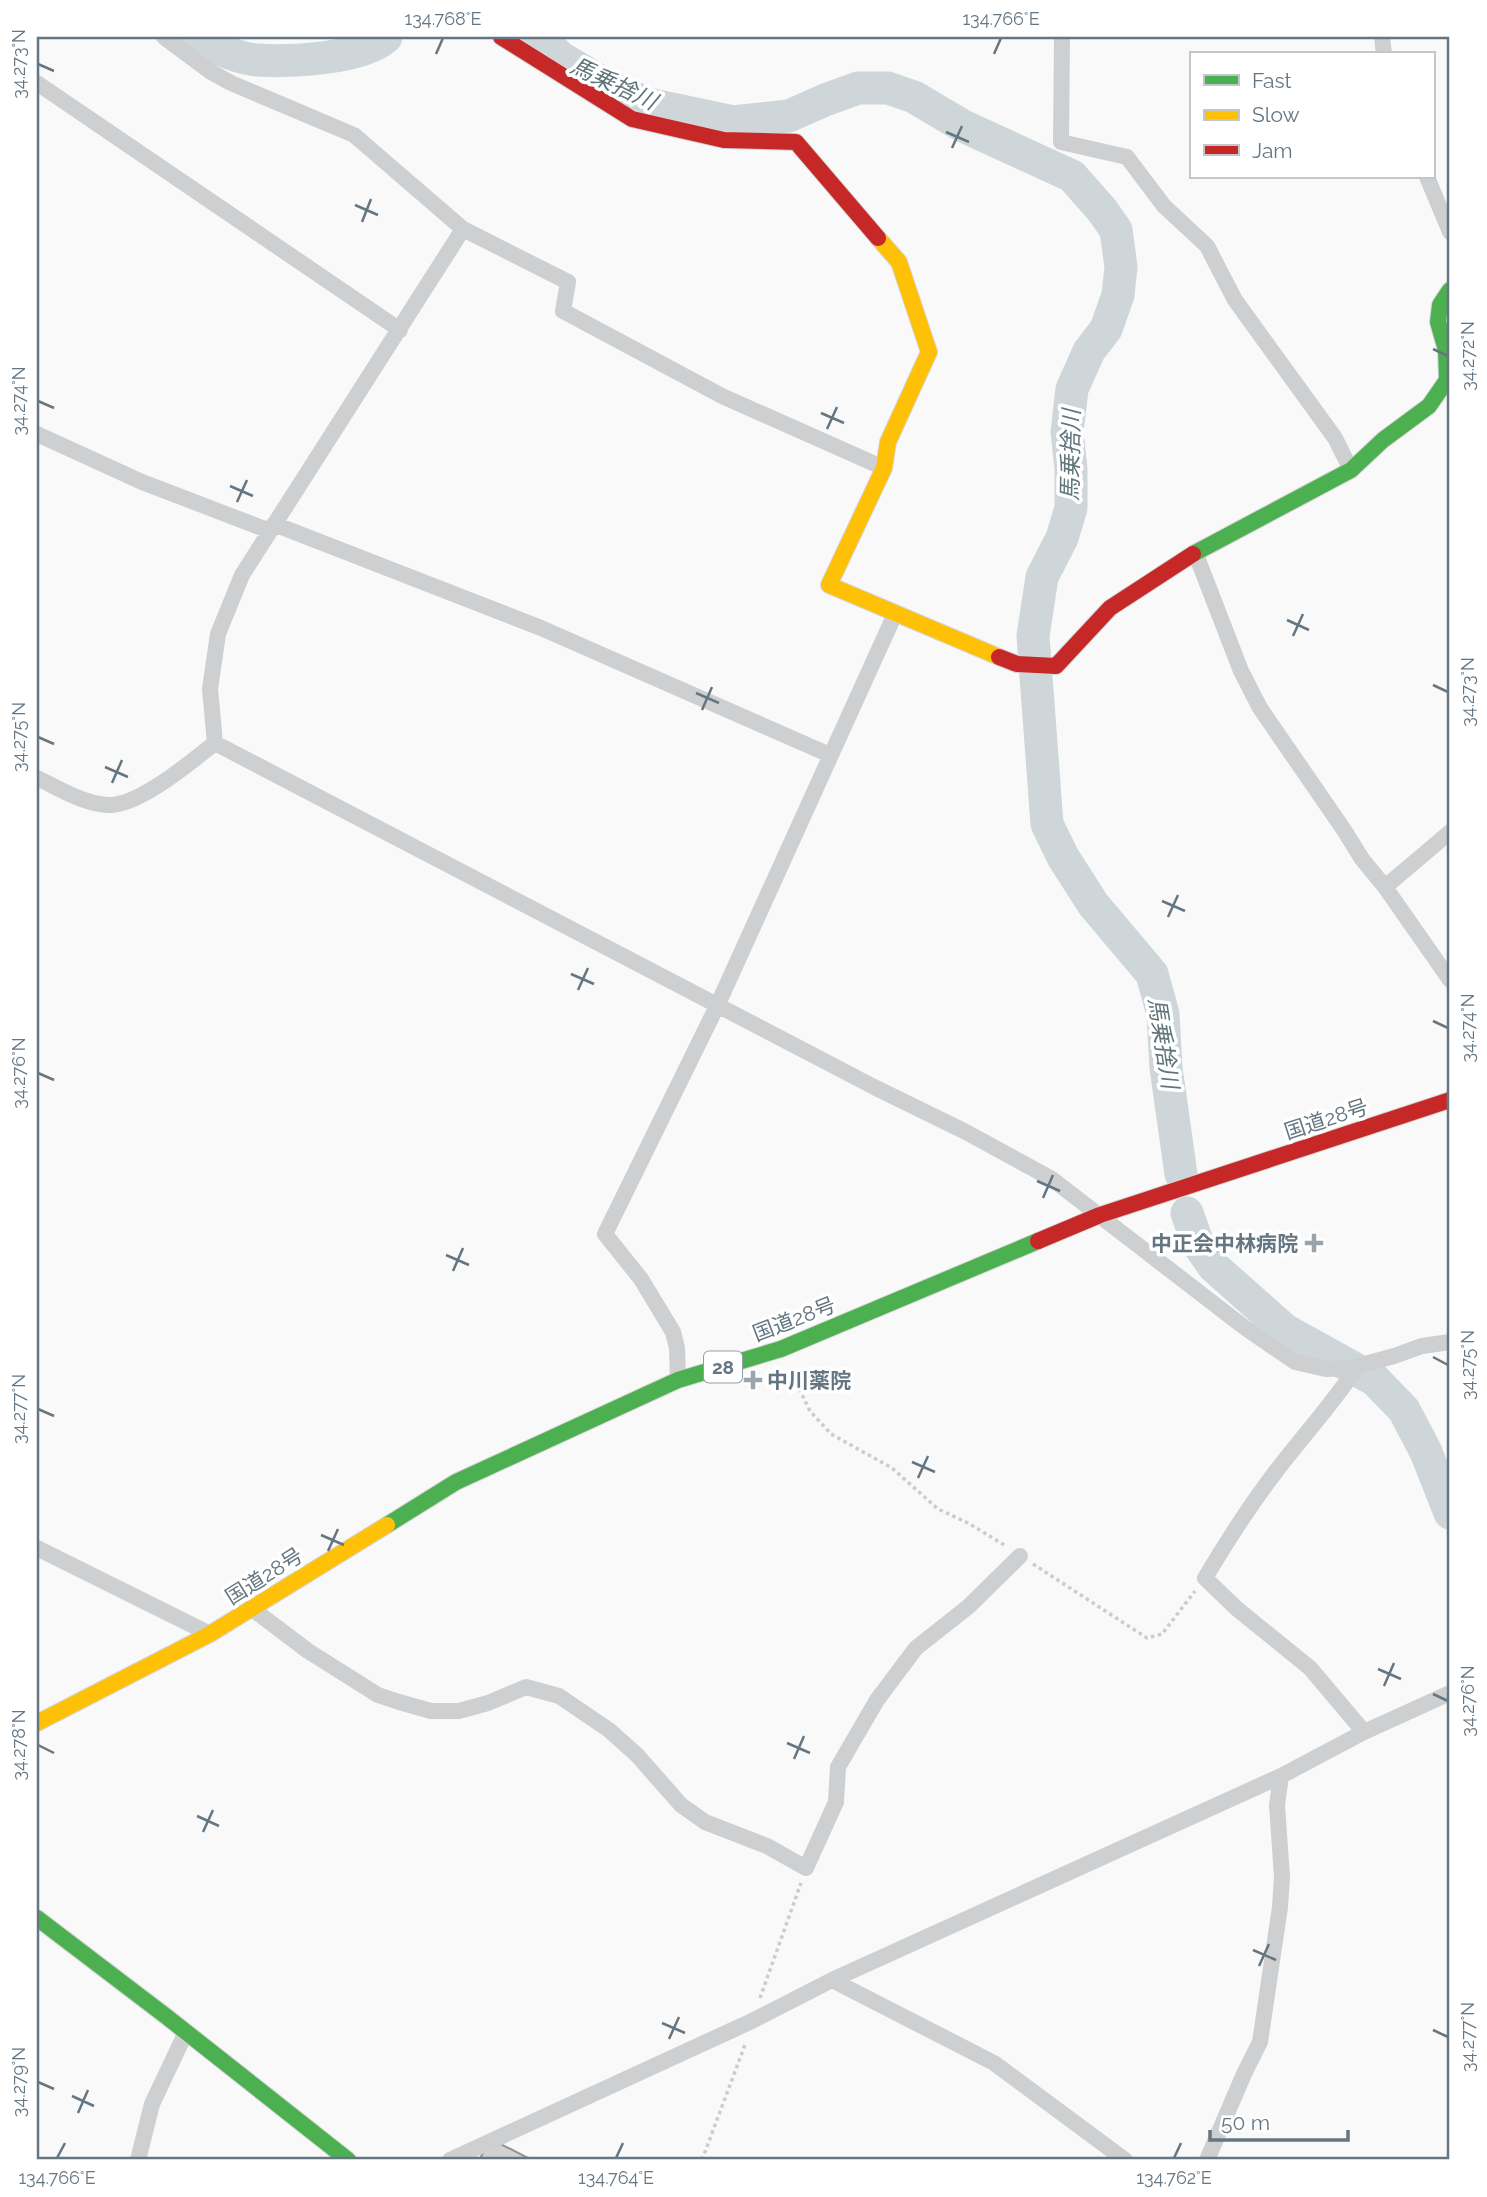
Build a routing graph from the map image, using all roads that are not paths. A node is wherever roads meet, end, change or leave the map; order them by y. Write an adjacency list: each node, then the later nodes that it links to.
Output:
1 (164, 37): 6 (street)
2 (501, 37): 11 (main road)
3 (1062, 37): 12 (street)
4 (37, 83): 9 (street)
5 (1427, 178): 7 (street)
6 (463, 229): 9 (street); 11 (street)
7 (1450, 232)
8 (1450, 290): 12 (main road)
9 (400, 330): 13 (street)
10 (37, 434): 13 (street)
11 (884, 468): 15 (main road)
12 (1351, 470): 14 (main road)
13 (272, 527): 16 (street); 17 (street)
14 (1195, 552): 15 (main road); 20 (street)
15 (895, 614): 17 (street)
16 (215, 743): 18 (street); 22 (street)
17 (830, 755): 22 (street)
18 (37, 778)
19 (1450, 832): 20 (street)
20 (1385, 887): 21 (street)
21 (1450, 980)
22 (718, 1004): 24 (street); 27 (street)
23 (1450, 1100): 24 (main road, 国道28号 / 28)
24 (1100, 1215): 26 (street); 27 (main road, 国道28号 / 28)
25 (1450, 1342): 26 (street)
26 (1357, 1367): 34 (street)
27 (678, 1380): 30 (main road, 国道28号 / 28)
28 (37, 1548): 31 (street)
29 (1020, 1556): 30 (street)
30 (251, 1608): 31 (main road, 国道28号 / 28)
31 (210, 1634): 33 (main road, 国道28号 / 28)
32 (1450, 1693): 34 (street)
33 (37, 1723)
34 (1364, 1732): 35 (street)
35 (1281, 1776): 37 (street); 43 (street)
36 (37, 1918): 38 (main road)
37 (832, 1980): 41 (street); 42 (street)
38 (186, 2032): 39 (street); 40 (main road)
39 (138, 2160)
40 (348, 2160)
41 (450, 2160)
42 (1125, 2160)
43 (1207, 2160)

